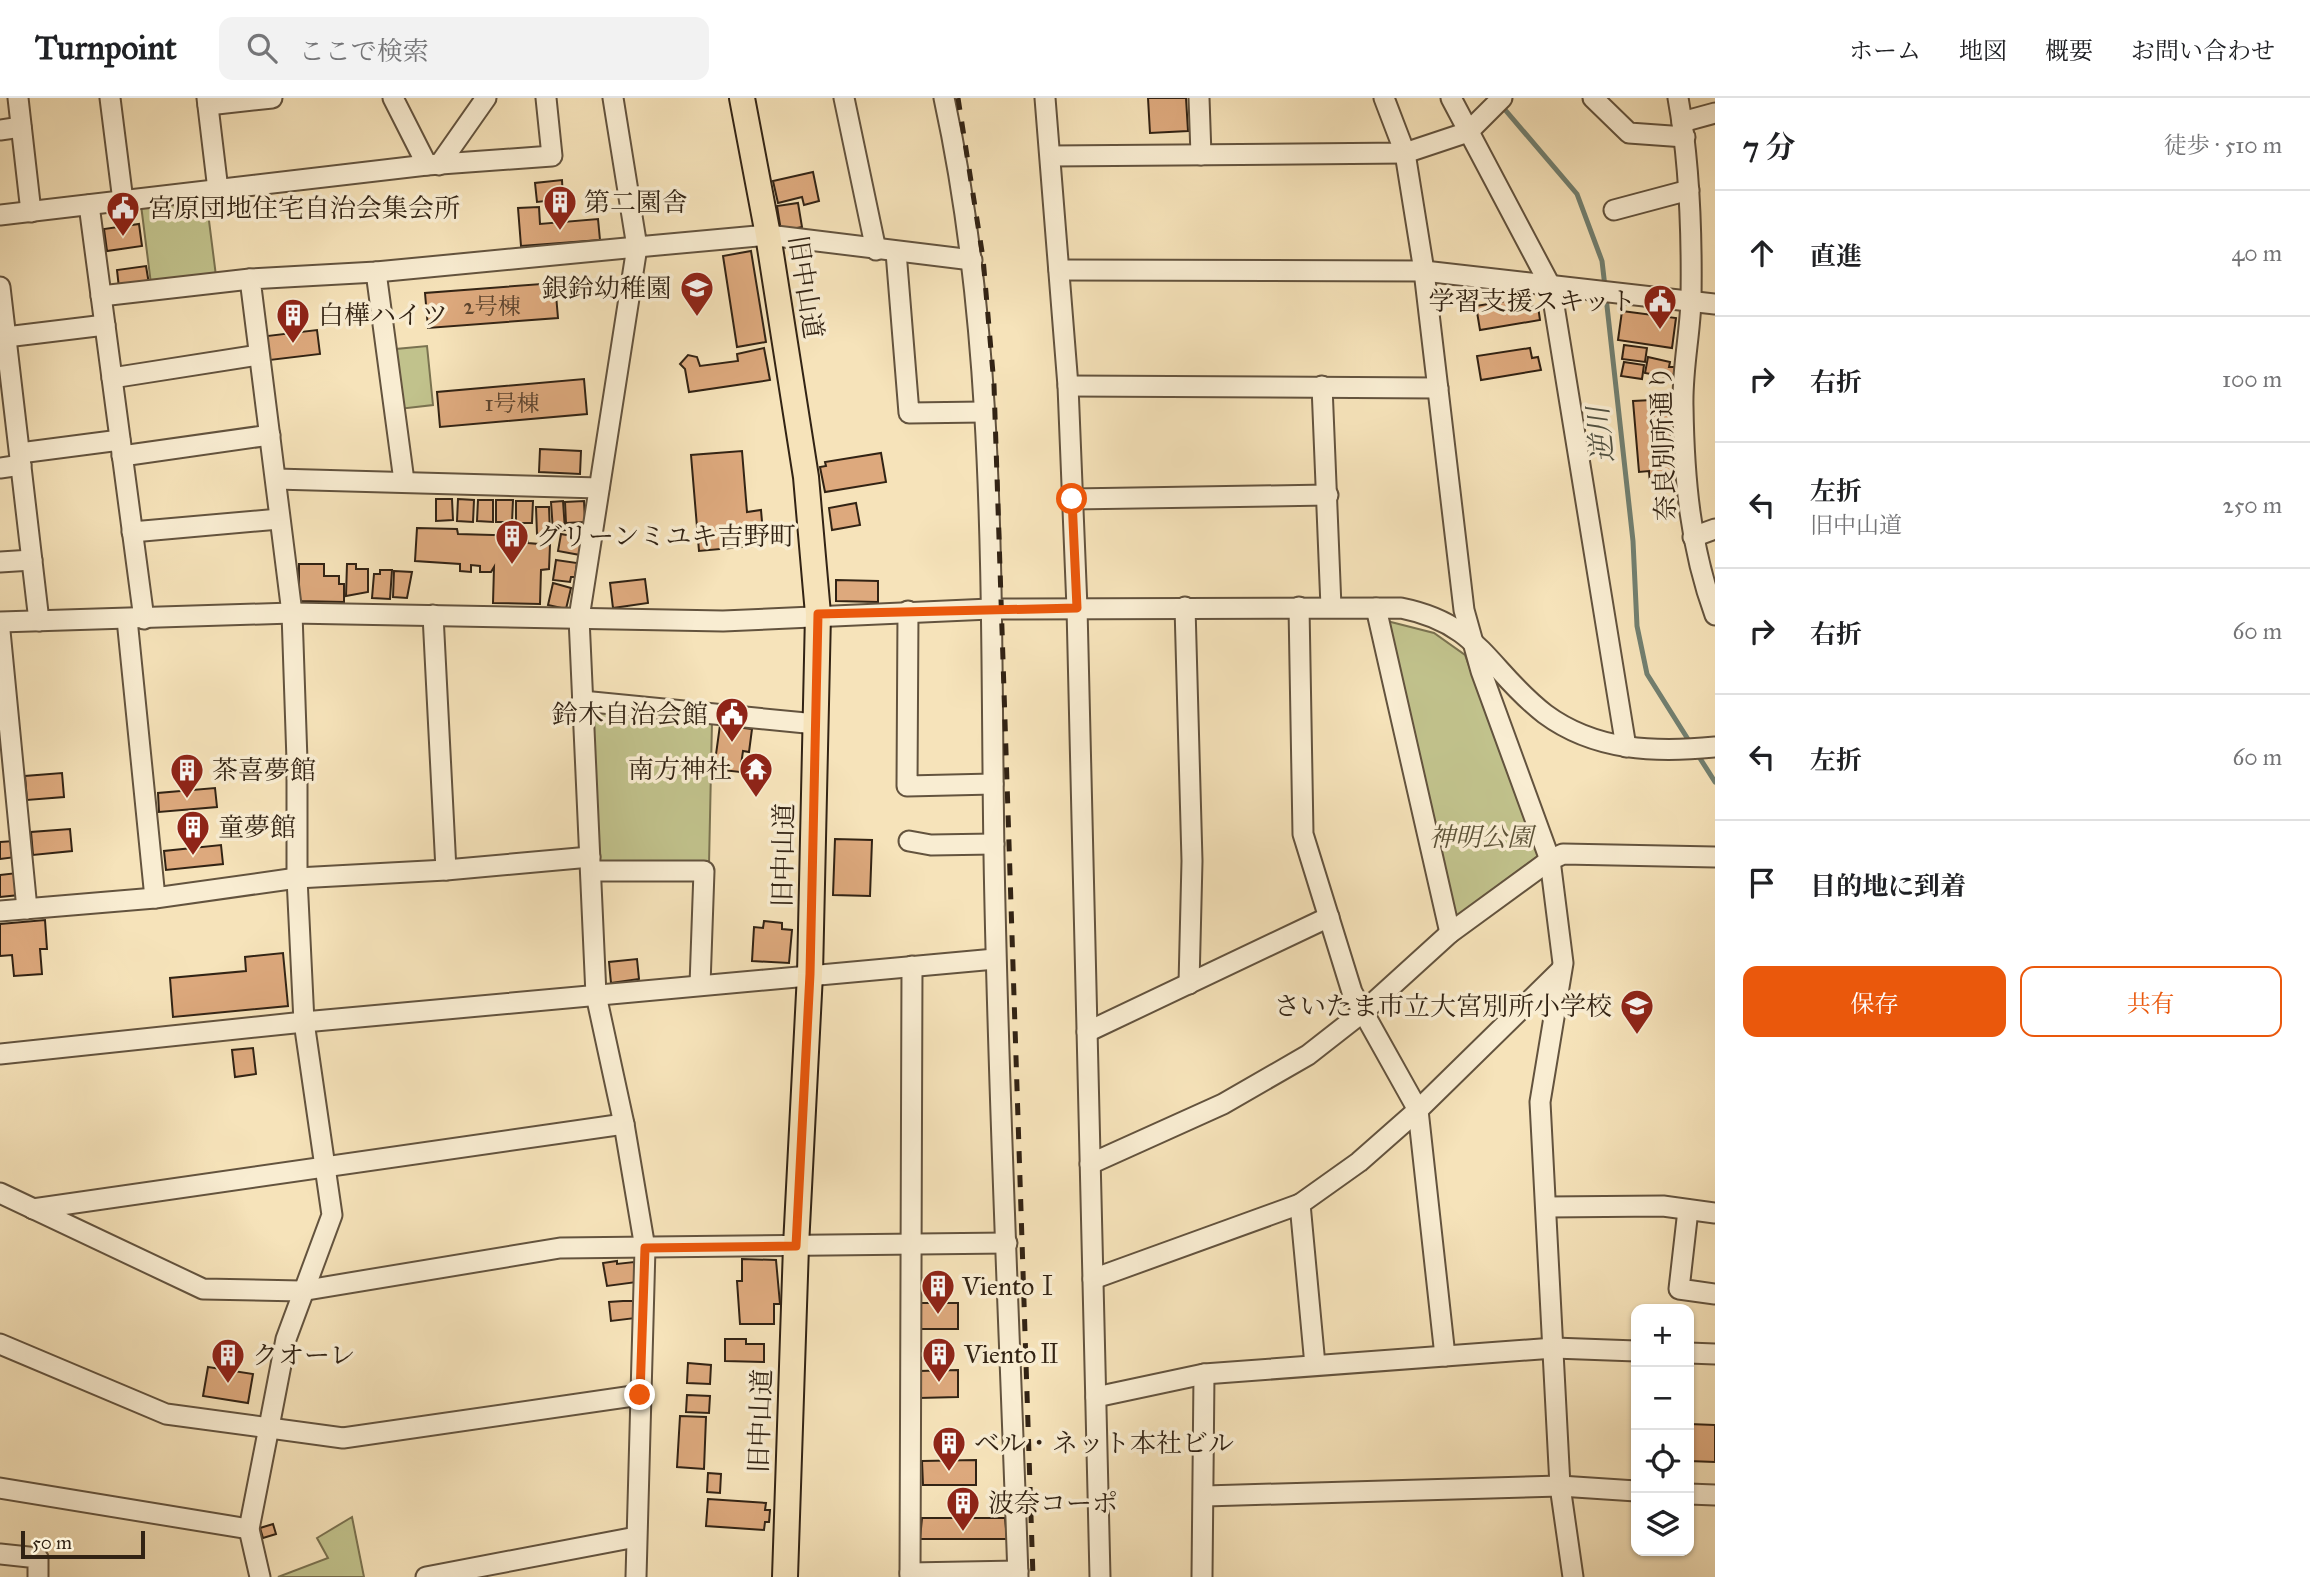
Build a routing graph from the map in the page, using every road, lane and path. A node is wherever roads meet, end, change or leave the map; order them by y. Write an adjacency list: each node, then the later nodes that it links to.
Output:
1 (18, 98): 20 (street)
2 (110, 98): 30 (street)
3 (272, 98): 17 (street)
4 (393, 98): 27 (street)
5 (486, 98): 27 (street)
6 (546, 98): 27 (street)
7 (613, 98): 36 (street)
8 (742, 98): 35 (main road, 旧中山道)
9 (844, 98): 37 (street)
10 (944, 98): 39 (street)
11 (1045, 98): 26 (street)
12 (1199, 98): 25 (street)
13 (1384, 98): 24 (street)
14 (1451, 98): 23 (street)
15 (1593, 98): 21 (street)
16 (1678, 98): 21 (street, 奈良別所通り)
17 (208, 102): 28 (street)
18 (1498, 103): 23 (street)
19 (1715, 113): 21 (street)
20 (21, 127): 22 (street); 33 (street)
21 (1684, 129): 29 (street, 奈良別所通り)
22 (0, 130)
23 (1468, 132): 24 (street); 44 (street)
24 (1405, 153): 25 (street); 41 (street)
25 (1201, 155): 26 (street)
26 (1051, 156): 40 (street)
27 (433, 165): 28 (street)
28 (218, 190): 30 (street)
29 (1689, 190): 32 (street); 47 (street, 奈良別所通り)
30 (123, 201): 31 (street)
31 (89, 205): 33 (street); 46 (street)
32 (1614, 210)
33 (31, 212): 34 (street)
34 (0, 215)
35 (768, 234): 36 (street); 37 (street); 81 (main road, 旧中山道)
36 (637, 247): 42 (street); 64 (street)
37 (876, 250): 38 (street)
38 (896, 252): 39 (street); 57 (street)
39 (972, 260): 57 (street)
40 (1059, 270): 41 (street); 54 (street)
41 (1424, 271): 44 (street); 56 (street)
42 (376, 272): 43 (street); 63 (street)
43 (250, 279): 46 (street); 51 (street)
44 (1551, 287): 47 (street); 92 (street)
45 (0, 295): 50 (street)
46 (101, 296): 49 (street)
47 (1691, 301): 48 (street); 70 (street, 奈良別所通り)
48 (1715, 304)
49 (105, 325): 50 (street); 52 (street)
50 (6, 337): 53 (street)
51 (258, 355): 52 (street); 58 (street)
52 (112, 378): 59 (street)
53 (6, 384): 60 (street)
54 (1068, 386): 55 (street); 66 (street)
55 (1322, 386): 56 (street); 65 (street)
56 (1438, 387): 89 (street)
57 (983, 412): 78 (street)
58 (270, 435): 59 (street); 62 (street)
59 (121, 448): 60 (street); 69 (street)
60 (20, 459): 61 (street); 71 (street)
61 (0, 468)
62 (276, 479): 63 (street); 67 (street)
63 (404, 481): 64 (street)
64 (599, 488): 84 (street)
65 (1328, 495): 66 (street); 75 (street)
66 (1072, 499): 77 (street)
67 (279, 519): 69 (street); 80 (street)
68 (1715, 529): 70 (street)
69 (132, 532): 85 (street)
70 (1693, 537): 83 (street, 奈良別所通り)
71 (32, 561): 72 (street); 86 (street)
72 (0, 562)
73 (1185, 607): 74 (street); 77 (street); 111 (street)
74 (1299, 607): 75 (street); 105 (street)
75 (1331, 607): 76 (street)
76 (1376, 607): 89 (street); 106 (street)
77 (1077, 608): 78 (street); 116 (street)
78 (989, 609): 79 (street); 94 (street)
79 (908, 611): 81 (street); 94 (street)
80 (292, 613): 82 (street); 85 (street); 101 (street)
81 (818, 614): 84 (street); 91 (main road, 旧中山道)
82 (433, 615): 84 (street); 100 (street)
83 (1715, 615)
84 (579, 618): 90 (street)
85 (135, 619): 86 (street); 102 (street)
86 (39, 621): 87 (street)
87 (0, 622)
88 (0, 631): 103 (street)
89 (1473, 641): 92 (street); 98 (street)
90 (582, 701): 91 (street); 99 (street)
91 (816, 724): 110 (main road, 旧中山道)
92 (1626, 747): 93 (street)
93 (1710, 748)
94 (993, 784): 96 (street)
95 (909, 841): 96 (street)
96 (993, 844): 107 (street)
97 (1715, 857): 98 (street)
98 (1550, 860): 106 (street); 109 (street)
99 (591, 864): 100 (street); 112 (street); 113 (street)
100 (446, 870): 101 (street)
101 (296, 878): 102 (street); 115 (street)
102 (155, 898): 103 (street)
103 (27, 909): 104 (street)
104 (0, 911)
105 (1329, 917): 111 (street); 114 (street)
106 (1450, 933): 114 (street)
107 (995, 959): 108 (street); 128 (street)
108 (912, 966): 110 (street); 129 (street)
109 (1561, 970): 118 (street); 124 (street)
110 (810, 974): 112 (street); 130 (main road, 旧中山道)
111 (1189, 984): 116 (street)
112 (700, 985): 113 (street)
113 (596, 995): 115 (street); 119 (street)
114 (1363, 1012): 118 (street); 120 (street)
115 (304, 1022): 117 (street); 121 (street)
116 (1087, 1032): 120 (street)
117 (0, 1054)
118 (1418, 1110): 123 (street); 140 (street)
119 (624, 1124): 121 (street); 131 (street)
120 (1090, 1164): 132 (street)
121 (325, 1166): 125 (street); 133 (street)
122 (0, 1193): 125 (street)
123 (1300, 1204): 132 (street); 141 (street)
124 (1547, 1207): 126 (street); 136 (street)
125 (33, 1209): 133 (street)
126 (1688, 1210): 127 (street); 134 (street)
127 (1715, 1213)
128 (1007, 1243): 129 (street); 155 (street)
129 (910, 1245): 130 (street); 156 (street)
130 (796, 1246): 131 (street); 161 (main road, 旧中山道)
131 (645, 1248): 133 (street); 143 (street)
132 (1093, 1279): 144 (street)
133 (302, 1291): 145 (street)
134 (1715, 1294)
135 (0, 1344): 145 (street)
136 (1555, 1348): 137 (street); 140 (street); 146 (street)
137 (1631, 1351)
138 (1694, 1353): 139 (street)
139 (1715, 1354)
140 (1445, 1356): 141 (street)
141 (1315, 1365): 142 (street)
142 (1204, 1374): 144 (street); 151 (street)
143 (640, 1395): 145 (street); 153 (street)
144 (1096, 1397): 162 (street)
145 (269, 1427): 152 (street)
146 (1560, 1486): 148 (street); 151 (street); 164 (street)
147 (0, 1488): 152 (street)
148 (1631, 1490)
149 (1694, 1494): 150 (street)
150 (1715, 1495)
151 (1205, 1496): 163 (street)
152 (250, 1529): 158 (street)
153 (636, 1537): 159 (street); 160 (street)
154 (0, 1554): 157 (street)
155 (1018, 1574): 156 (street)
156 (911, 1575)
157 (38, 1577)
158 (260, 1577)
159 (426, 1577)
160 (636, 1577)
161 (785, 1577)
162 (1100, 1577)
163 (1202, 1577)
164 (1573, 1577)

